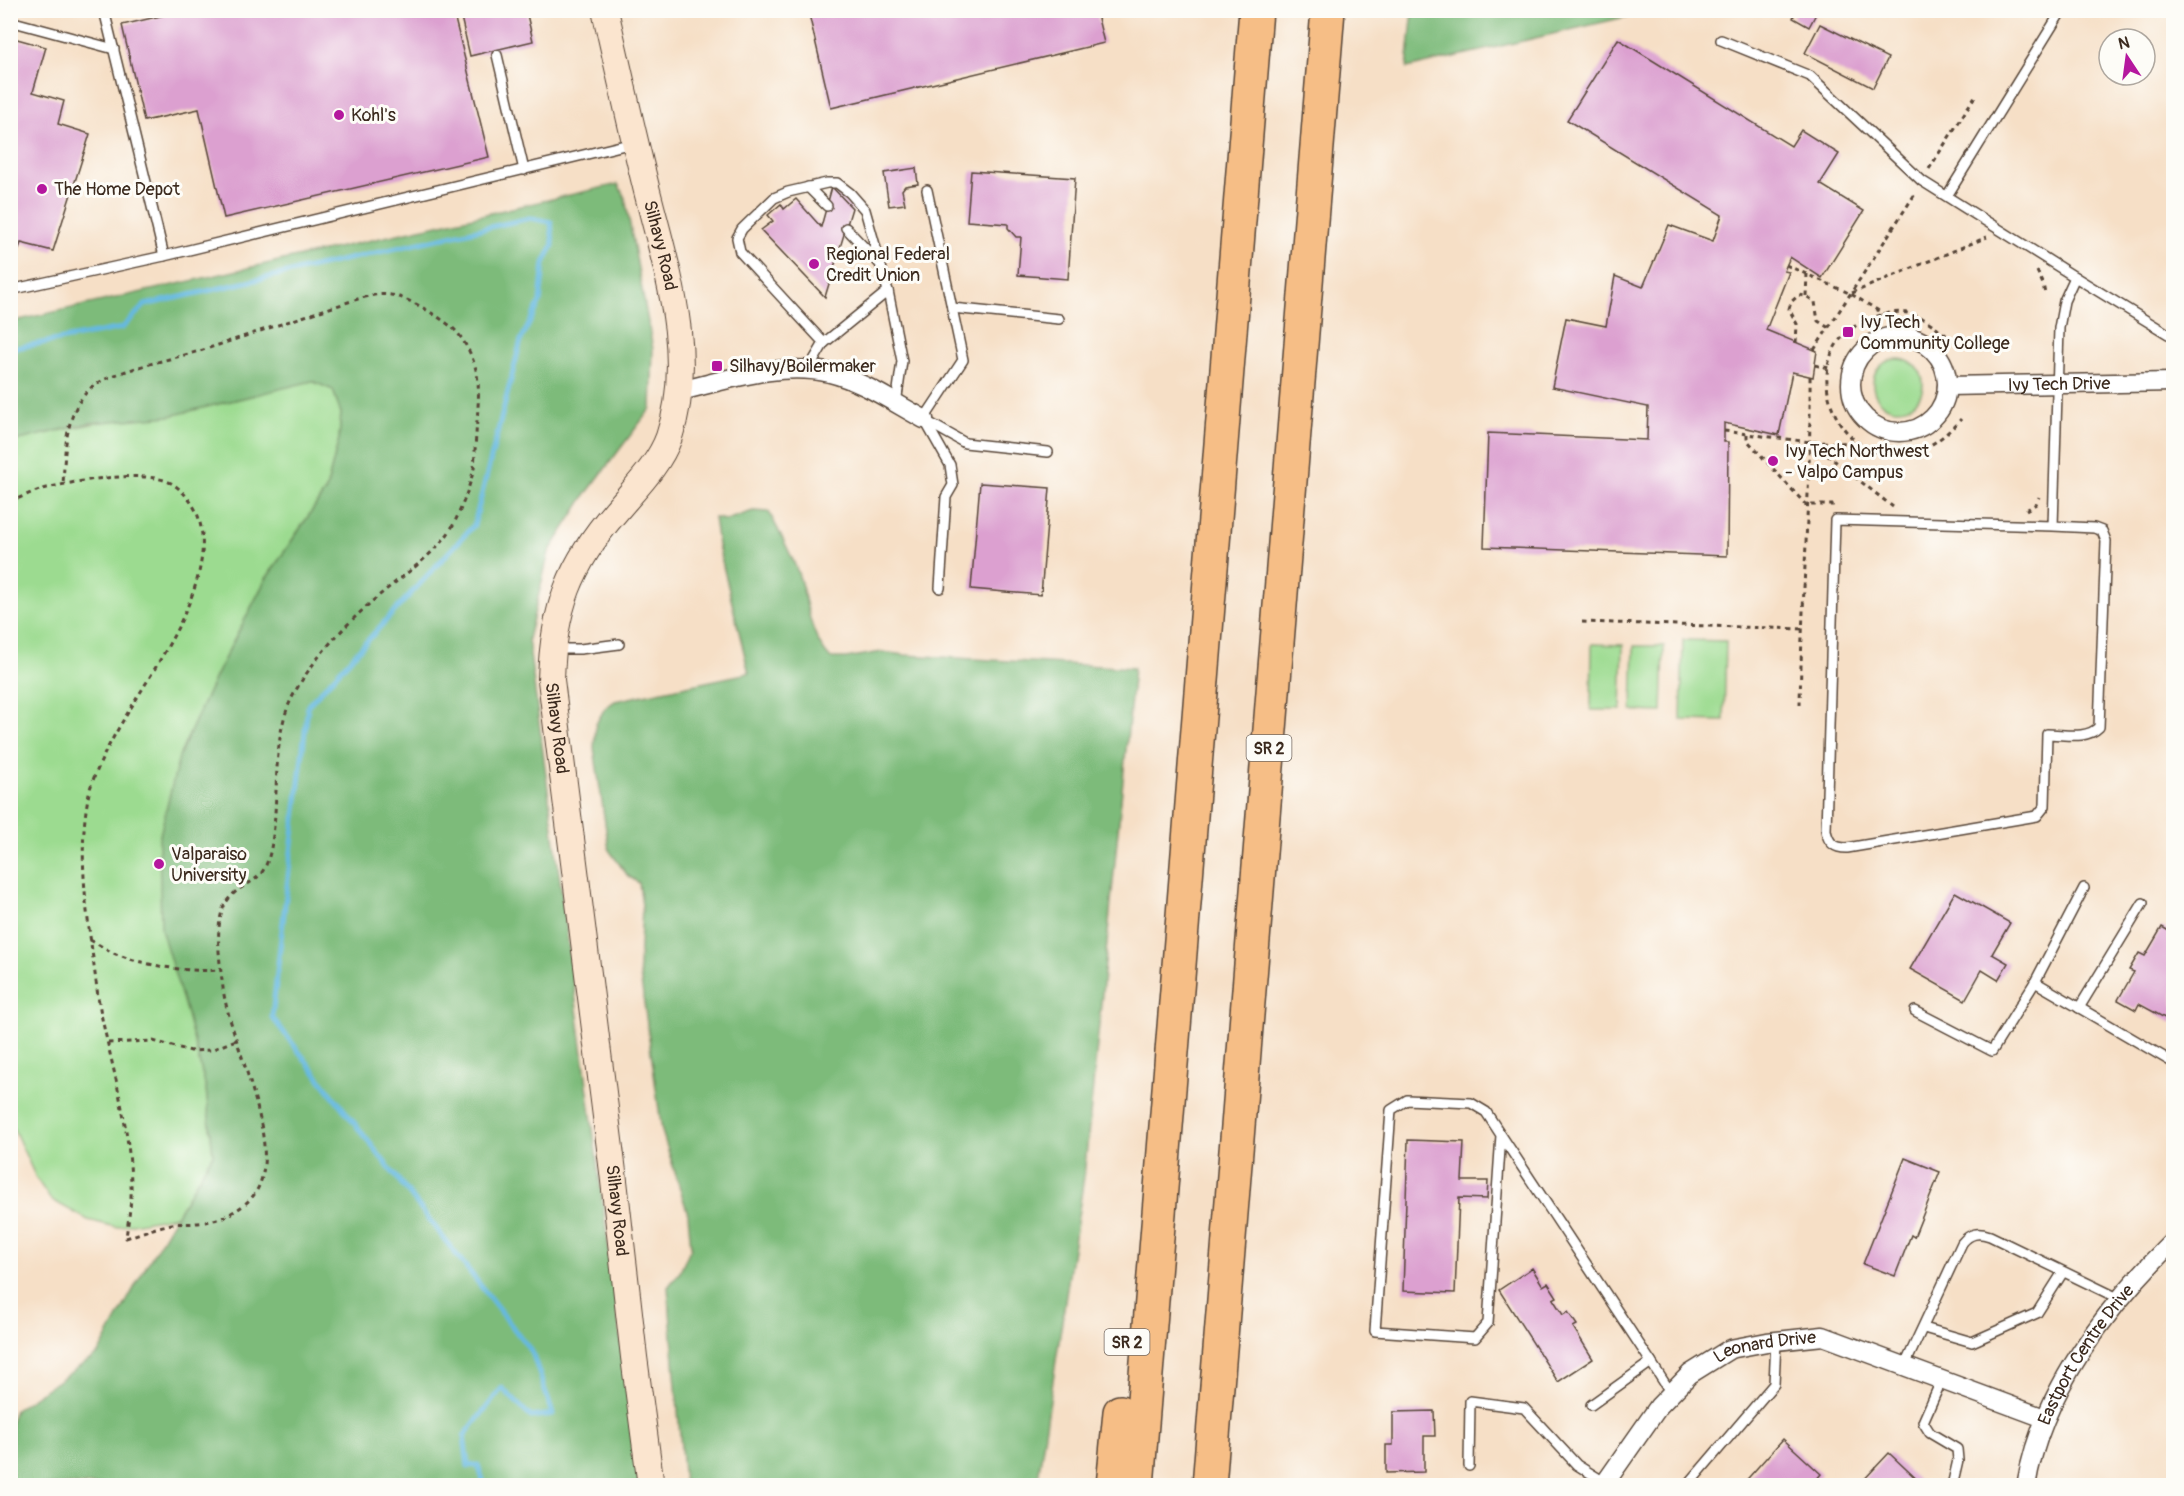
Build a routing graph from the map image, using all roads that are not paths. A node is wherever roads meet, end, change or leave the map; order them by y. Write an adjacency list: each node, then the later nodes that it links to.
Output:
1 (104, 10): 8 (lane)
2 (605, 10): 10 (street, Silhavy Road)
3 (1256, 10): 45 (highway, SR 2)
4 (1328, 10): 62 (highway, SR 2)
5 (2062, 10): 14 (lane)
6 (10, 21): 8 (lane)
7 (1720, 40): 14 (lane)
8 (114, 49): 17 (lane)
9 (498, 55): 11 (lane)
10 (636, 143): 11 (lane); 30 (street, Silhavy Road)
11 (524, 170): 17 (lane)
12 (808, 187): 15 (lane); 18 (lane); 25 (lane)
13 (927, 190): 22 (lane)
14 (1947, 196): 19 (lane)
15 (827, 206)
16 (846, 228): 18 (lane)
17 (164, 256): 20 (lane)
18 (881, 266): 21 (lane)
19 (2075, 277): 24 (lane); 28 (lane)
20 (10, 290)
21 (888, 291): 25 (lane); 31 (lane)
22 (952, 308): 23 (lane); 32 (lane)
23 (1059, 319)
24 (2174, 335)
25 (824, 343): 26 (lane)
26 (808, 370): 30 (street); 31 (street)
27 (2174, 382): 28 (street, Ivy Tech Drive)
28 (2058, 384): 29 (street, Ivy Tech Drive); 34 (lane)
29 (1947, 387): 29 (street)
30 (680, 391): 37 (street, Silhavy Road)
31 (896, 404): 32 (street)
32 (924, 419): 33 (lane); 35 (lane)
33 (1048, 452)
34 (2053, 526): 34 (lane)
35 (940, 588)
36 (619, 644): 37 (lane)
37 (552, 649): 59 (street, Silhavy Road)
38 (2084, 888): 40 (lane)
39 (2143, 903): 41 (lane)
40 (2035, 982): 41 (lane); 42 (lane)
41 (2079, 1008): 43 (lane)
42 (1915, 1011)
43 (2174, 1064)
44 (1501, 1135): 44 (lane); 51 (lane)
45 (1160, 1202): 60 (highway, SR 2); 61 (highway)
46 (2174, 1240): 48 (street, Eastport Centre Drive)
47 (2063, 1272): 48 (lane); 49 (lane); 49 (lane)
48 (2120, 1299): 56 (street, Eastport Centre Drive)
49 (1924, 1328): 52 (lane)
50 (1776, 1341): 52 (street, Leonard Drive); 54 (street, Leonard Drive); 63 (lane)
51 (1651, 1362): 54 (lane); 55 (lane)
52 (1905, 1365): 53 (street, Leonard Drive)
53 (1942, 1379): 56 (street, Leonard Drive); 64 (lane)
54 (1671, 1393): 58 (street, Leonard Drive)
55 (1591, 1405)
56 (2044, 1418): 65 (street, Eastport Centre Drive)
57 (1468, 1466): 58 (lane)
58 (1606, 1484)
59 (651, 1485)
60 (1113, 1485)
61 (1137, 1485)
62 (1209, 1485)
63 (1687, 1485)
64 (1952, 1485)
65 (2026, 1485)

